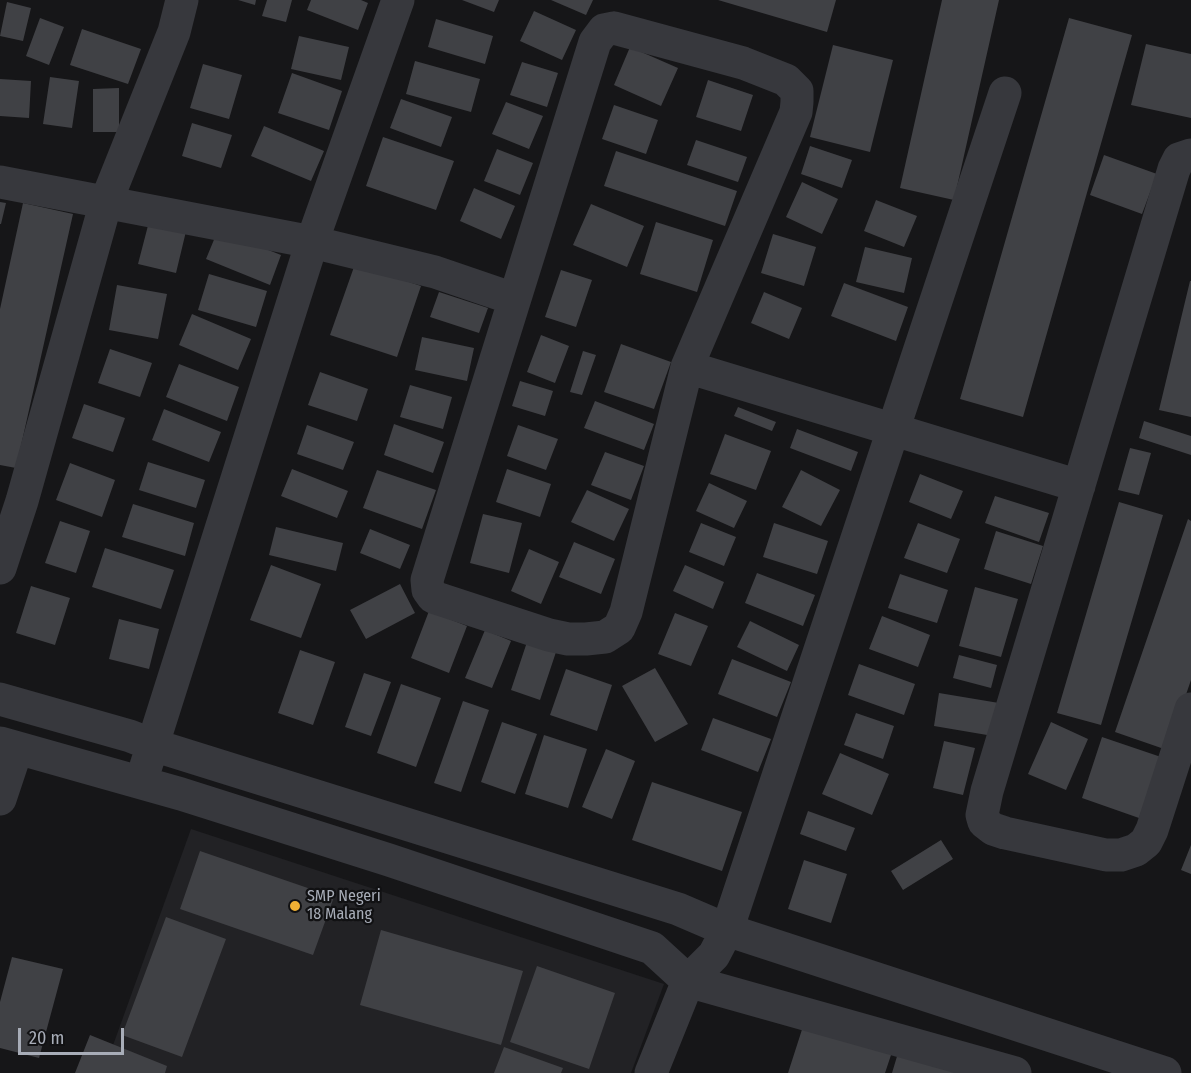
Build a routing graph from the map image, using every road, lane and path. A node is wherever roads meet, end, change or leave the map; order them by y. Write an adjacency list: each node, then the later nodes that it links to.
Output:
1 (182, 0): 6 (street)
2 (398, 0): 7 (street)
3 (1005, 93): 10 (street)
4 (1191, 154): 11 (street)
5 (0, 182): 6 (street)
6 (106, 201): 7 (street); 12 (street)
7 (312, 242): 8 (street); 16 (street)
8 (514, 299): 9 (street); 9 (street)
9 (687, 367): 10 (street)
10 (892, 430): 11 (street); 20 (street)
11 (1079, 486): 15 (street)
12 (11, 498): 13 (street)
13 (0, 568)
14 (0, 699): 16 (street)
15 (1191, 710)
16 (153, 744): 18 (street); 20 (street)
17 (8, 745): 18 (street); 19 (street)
18 (141, 782): 21 (street)
19 (0, 799)
20 (728, 930): 21 (street); 24 (street)
21 (688, 981): 22 (street); 23 (street)
22 (651, 1073)
23 (1015, 1073)
24 (1165, 1073)

